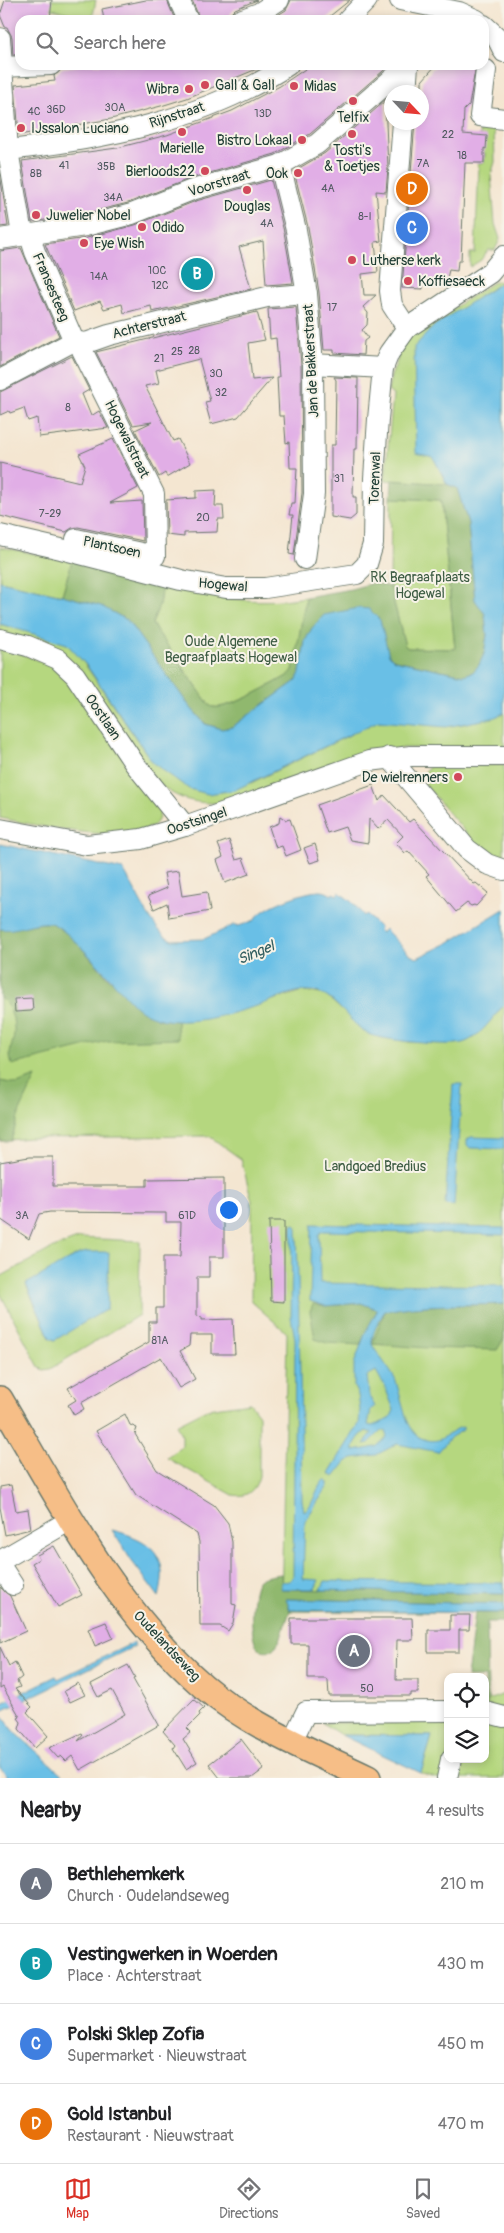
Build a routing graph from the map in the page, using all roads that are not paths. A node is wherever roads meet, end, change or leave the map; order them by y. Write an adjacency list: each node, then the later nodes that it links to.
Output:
1 (179, 0): 6 (street)
2 (279, 0): 7 (street)
3 (368, 0): 8 (street)
4 (400, 0): 5 (street)
5 (446, 10): 9 (street)
6 (186, 15)
7 (253, 15)
8 (353, 15)
9 (466, 15)
10 (489, 30): 12 (street)
11 (0, 38): 14 (street, Fransesteeg)
12 (504, 52)
13 (15, 66): 14 (street)
14 (1, 67): 22 (street, Fransesteeg)
15 (280, 70): 22 (street, Rijnstraat)
16 (402, 70): 23 (street, Voorstraat)
17 (408, 70): 19 (street)
18 (486, 70): 20 (street)
19 (407, 85)
20 (504, 119)
21 (402, 130): 28 (street)
22 (4, 150): 24 (street, Fransesteeg)
23 (280, 165): 24 (street, Voorstraat); 27 (street, Jan de Bakkerstraat)
24 (26, 234): 25 (street, Voorstraat); 29 (street, Fransesteeg)
25 (0, 239)
26 (503, 262): 28 (street)
27 (307, 294): 29 (street, Achterstraat); 30 (street, Jan de Bakkerstraat)
28 (407, 328): 31 (street, Torenwal)
29 (79, 342): 32 (street, Achterstraat); 34 (street, Hogewalstraat)
30 (314, 364): 31 (street); 36 (street, Jan de Bakkerstraat)
31 (383, 368): 38 (street, Torenwal)
32 (0, 380)
33 (0, 535): 35 (street, Plantsoen)
34 (155, 540): 35 (street, Plantsoen)
35 (61, 548): 37 (street, Plantsoen)
36 (305, 558)
37 (145, 570): 38 (street, Hogewal)
38 (302, 583)
39 (0, 639): 42 (street, Oostlaan)
40 (504, 756): 41 (street, Oostsingel)
41 (389, 757): 42 (street, Oostsingel); 44 (street)
42 (185, 826): 43 (street, Oostsingel)
43 (0, 829)
44 (504, 870)
45 (5, 1397): 46 (main road, Oudelandseweg)
46 (72, 1520): 47 (street); 53 (main road, Oudelandseweg)
47 (0, 1561)
48 (0, 1565): 49 (street)
49 (13, 1585)
50 (444, 1711): 53 (street)
51 (489, 1713): 52 (street)
52 (504, 1717)
53 (292, 1741): 55 (main road, Oudelandseweg)
54 (450, 1763): 56 (street)
55 (368, 1778)
56 (447, 1778)

